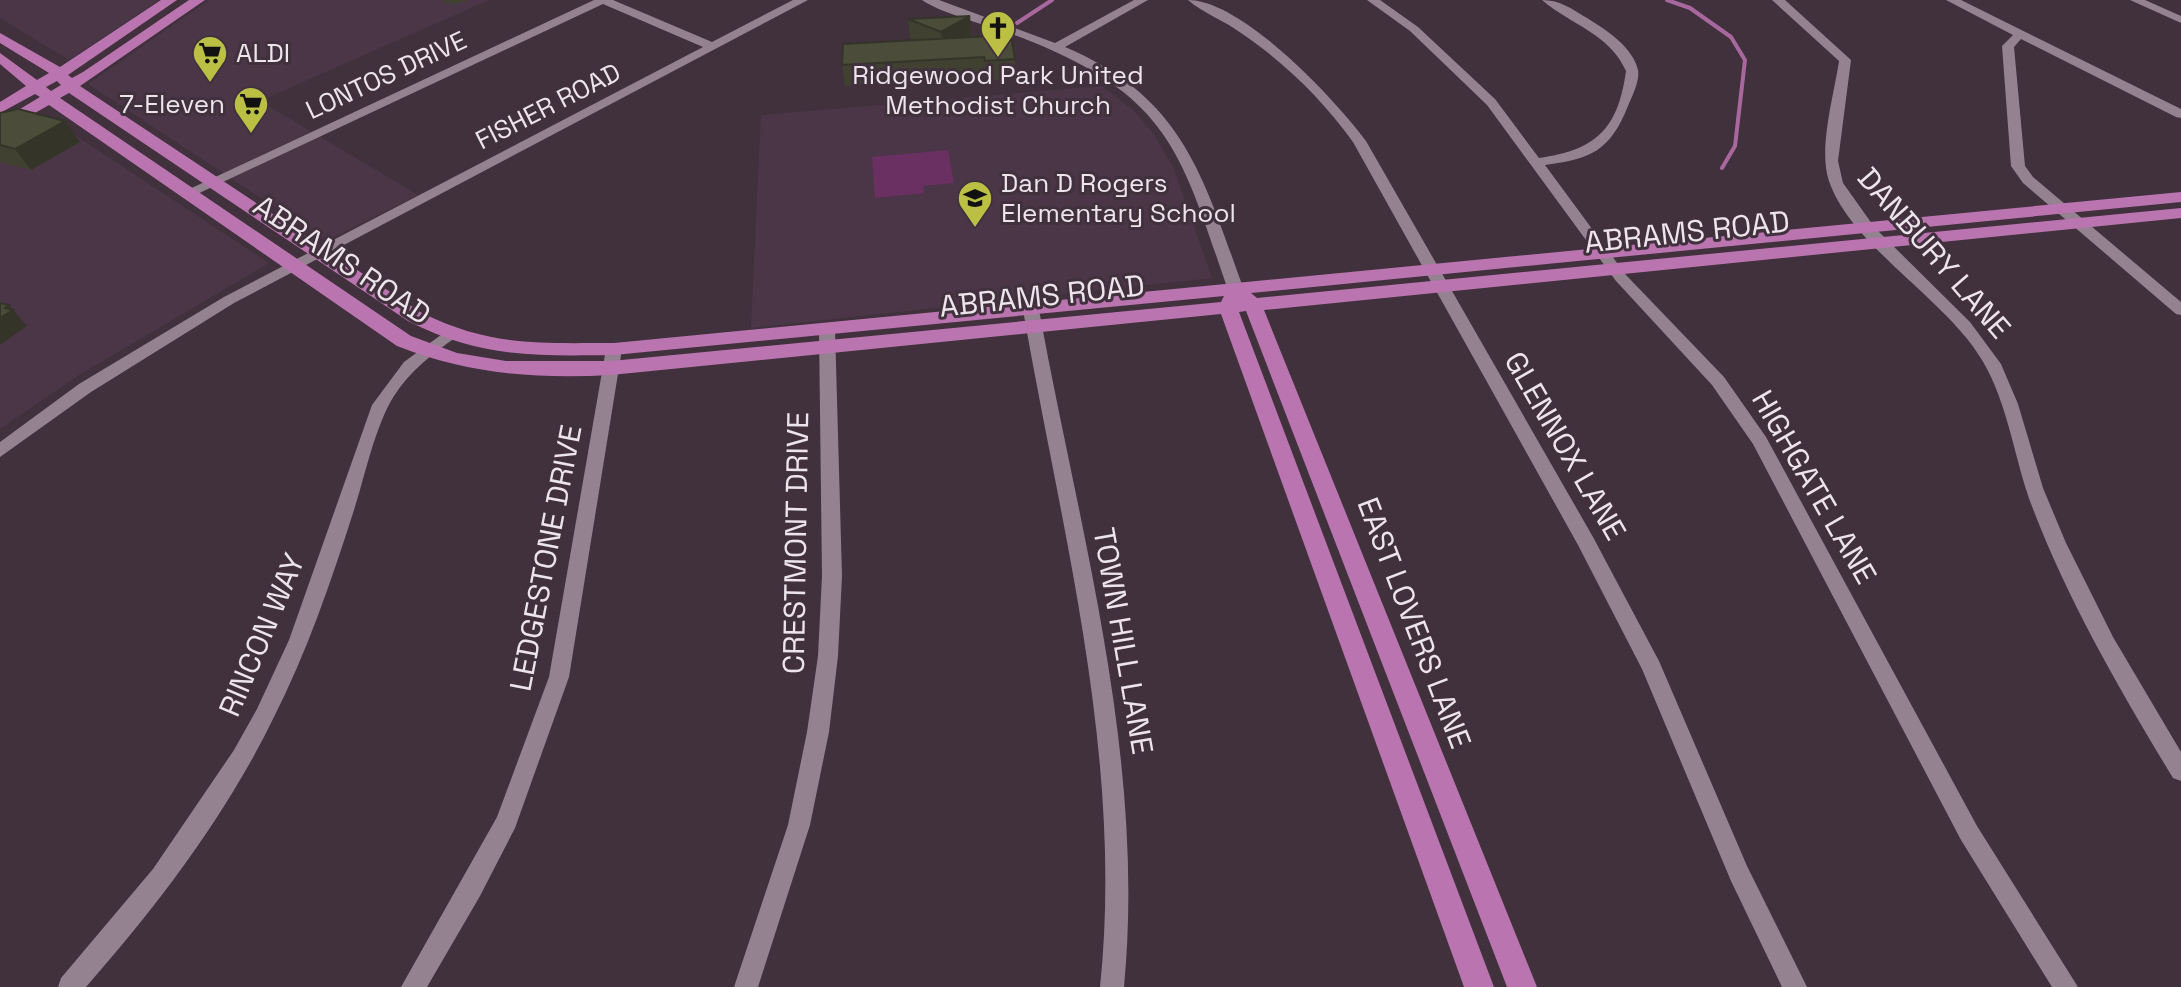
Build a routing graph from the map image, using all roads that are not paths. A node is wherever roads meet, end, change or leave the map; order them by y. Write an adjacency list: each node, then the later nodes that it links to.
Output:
1 (170, 0): 19 (main road)
2 (198, 0): 20 (main road)
3 (603, 0): 16 (street); 26 (street, LONTOS DRIVE)
4 (802, 0): 16 (street, FISHER ROAD)
5 (928, 0): 17 (street, EAST LOVERS LANE)
6 (1142, 0): 17 (street)
7 (1194, 0): 37 (street, GLENNOX LANE)
8 (1373, 0): 25 (street, HIGHGATE LANE)
9 (1548, 0): 25 (street)
10 (1778, 0): 32 (street, DANBURY LANE)
11 (1952, 0): 14 (street)
12 (2136, 0): 13 (street)
13 (2181, 20)
14 (2020, 34): 23 (street); 29 (street)
15 (0, 37): 19 (main road, ABRAMS ROAD)
16 (713, 47): 34 (street, FISHER ROAD)
17 (1056, 47): 38 (street, EAST LOVERS LANE)
18 (0, 57): 21 (main road, ABRAMS ROAD)
19 (58, 75): 20 (main road, ABRAMS ROAD); 21 (main road)
20 (71, 86): 21 (main road); 26 (main road, ABRAMS ROAD)
21 (44, 92): 22 (main road); 24 (main road); 27 (main road, ABRAMS ROAD)
22 (0, 108)
23 (2181, 114)
24 (0, 128)
25 (1538, 162): 35 (street, HIGHGATE LANE)
26 (212, 183): 27 (street, LONTOS DRIVE); 34 (main road, ABRAMS ROAD)
27 (188, 193): 36 (main road, ABRAMS ROAD)
28 (2181, 197): 29 (main road, ABRAMS ROAD)
29 (2061, 208): 31 (street); 32 (main road, ABRAMS ROAD)
30 (2181, 213): 31 (main road, ABRAMS ROAD)
31 (2079, 223): 33 (main road, ABRAMS ROAD); 39 (street)
32 (1869, 228): 33 (street, DANBURY LANE); 35 (main road, ABRAMS ROAD)
33 (1884, 243): 35 (main road, ABRAMS ROAD); 50 (street, DANBURY LANE)
34 (316, 254): 36 (street, FISHER ROAD); 41 (main road, ABRAMS ROAD)
35 (1609, 262): 37 (main road, ABRAMS ROAD); 58 (street, HIGHGATE LANE)
36 (294, 265): 43 (main road, ABRAMS ROAD); 47 (street, FISHER ROAD)
37 (1436, 279): 38 (main road, ABRAMS ROAD); 57 (street, GLENNOX LANE)
38 (1239, 301): 40 (main road, ABRAMS ROAD); 48 (main road, EAST LOVERS LANE); 49 (main road, EAST LOVERS LANE)
39 (2181, 310)
40 (1032, 318): 42 (main road, ABRAMS ROAD); 54 (street, TOWN HILL LANE)
41 (449, 334): 43 (street, RINCON WAY); 44 (main road, ABRAMS ROAD)
42 (827, 338): 45 (main road, ABRAMS ROAD); 53 (street, CRESTMONT DRIVE)
43 (425, 350): 46 (main road, ABRAMS ROAD); 51 (street, RINCON WAY)
44 (525, 350): 45 (main road, ABRAMS ROAD); 46 (main road)
45 (613, 359): 46 (main road, ABRAMS ROAD); 52 (street, LEDGESTONE DRIVE)
46 (510, 369)
47 (0, 451)
48 (1386, 640): 49 (main road); 56 (main road, EAST LOVERS LANE)
49 (1353, 646): 55 (main road, EAST LOVERS LANE)
50 (2181, 771)
51 (70, 987)
52 (413, 987)
53 (746, 987)
54 (1112, 987)
55 (1479, 987)
56 (1522, 987)
57 (1795, 987)
58 (2066, 987)

